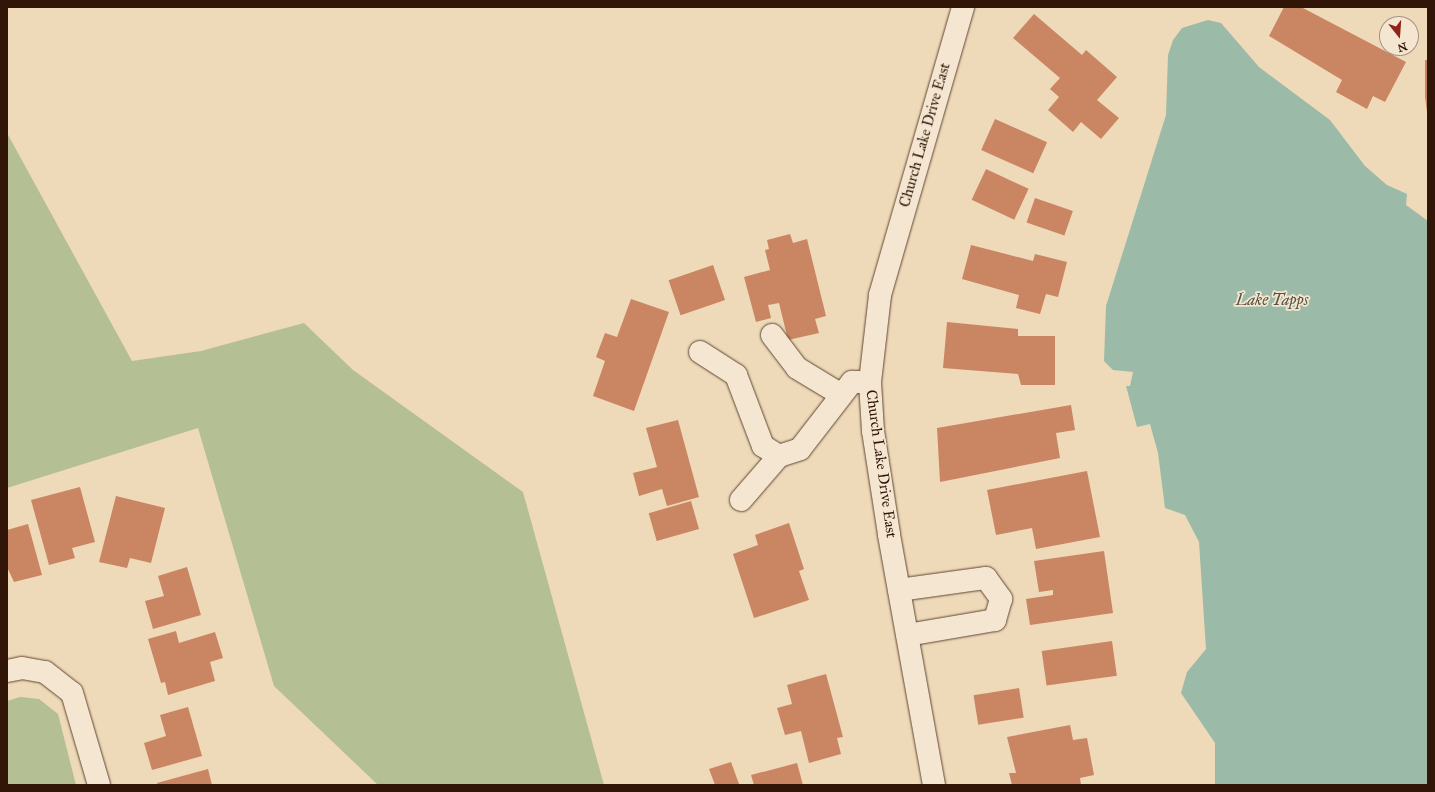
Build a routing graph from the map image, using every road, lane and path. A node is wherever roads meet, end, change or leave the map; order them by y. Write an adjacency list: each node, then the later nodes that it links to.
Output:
1 (963, 7): 4 (street, Church Lake Drive East)
2 (772, 335): 5 (street)
3 (700, 352): 6 (street)
4 (870, 382): 5 (street); 8 (street, Church Lake Drive East)
5 (840, 394): 6 (street)
6 (779, 456): 7 (street)
7 (741, 500)
8 (899, 590): 9 (street, Church Lake Drive East); 9 (street)
9 (908, 635): 12 (street, Church Lake Drive East)
10 (7, 672): 11 (street)
11 (99, 785)
12 (934, 785)

